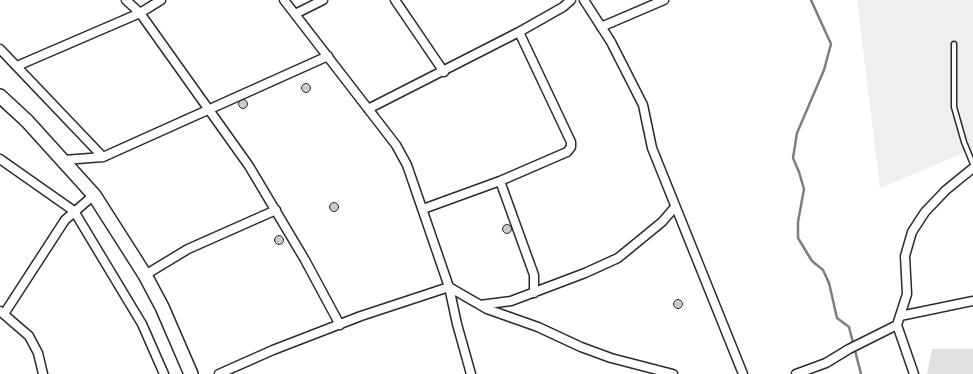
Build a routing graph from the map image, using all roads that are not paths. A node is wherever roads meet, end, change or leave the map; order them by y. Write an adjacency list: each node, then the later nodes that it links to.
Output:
1 (126, 0): 9 (street)
2 (160, 0): 9 (street)
3 (284, 0): 10 (street)
4 (323, 0): 10 (street)
5 (396, 0): 17 (street)
6 (571, 0): 12 (street)
7 (584, 0): 11 (street)
8 (664, 0): 11 (street)
9 (140, 13): 16 (street); 20 (street)
10 (295, 14): 15 (street)
11 (602, 27): 28 (street)
12 (519, 32): 17 (street); 26 (street)
13 (954, 44): 24 (lane)
14 (0, 49): 16 (street)
15 (328, 56): 19 (street); 20 (street)
16 (17, 66): 21 (street)
17 (444, 72): 19 (street)
18 (0, 96): 23 (highway)
19 (368, 109): 29 (street)
20 (207, 110): 21 (street); 30 (street)
21 (102, 157): 23 (street)
22 (0, 159): 31 (street)
23 (64, 160): 27 (highway)
24 (973, 164)
25 (973, 168): 38 (street)
26 (500, 182): 29 (street); 34 (street)
27 (94, 195): 31 (street); 32 (highway)
28 (675, 207): 34 (street); 47 (street)
29 (423, 209): 33 (street)
30 (276, 210): 32 (street); 39 (street)
31 (74, 211): 37 (street); 42 (street)
32 (145, 275): 43 (highway)
33 (449, 287): 36 (street); 39 (street); 45 (street)
34 (534, 293): 36 (street)
35 (973, 301): 38 (street)
36 (480, 305): 46 (street)
37 (2, 313): 41 (street)
38 (900, 316): 40 (street)
39 (340, 325): 44 (street)
40 (897, 325): 48 (street); 49 (street)
41 (43, 374)
42 (164, 374)
43 (190, 374)
44 (219, 374)
45 (471, 374)
46 (673, 374)
47 (743, 374)
48 (796, 374)
49 (914, 374)

